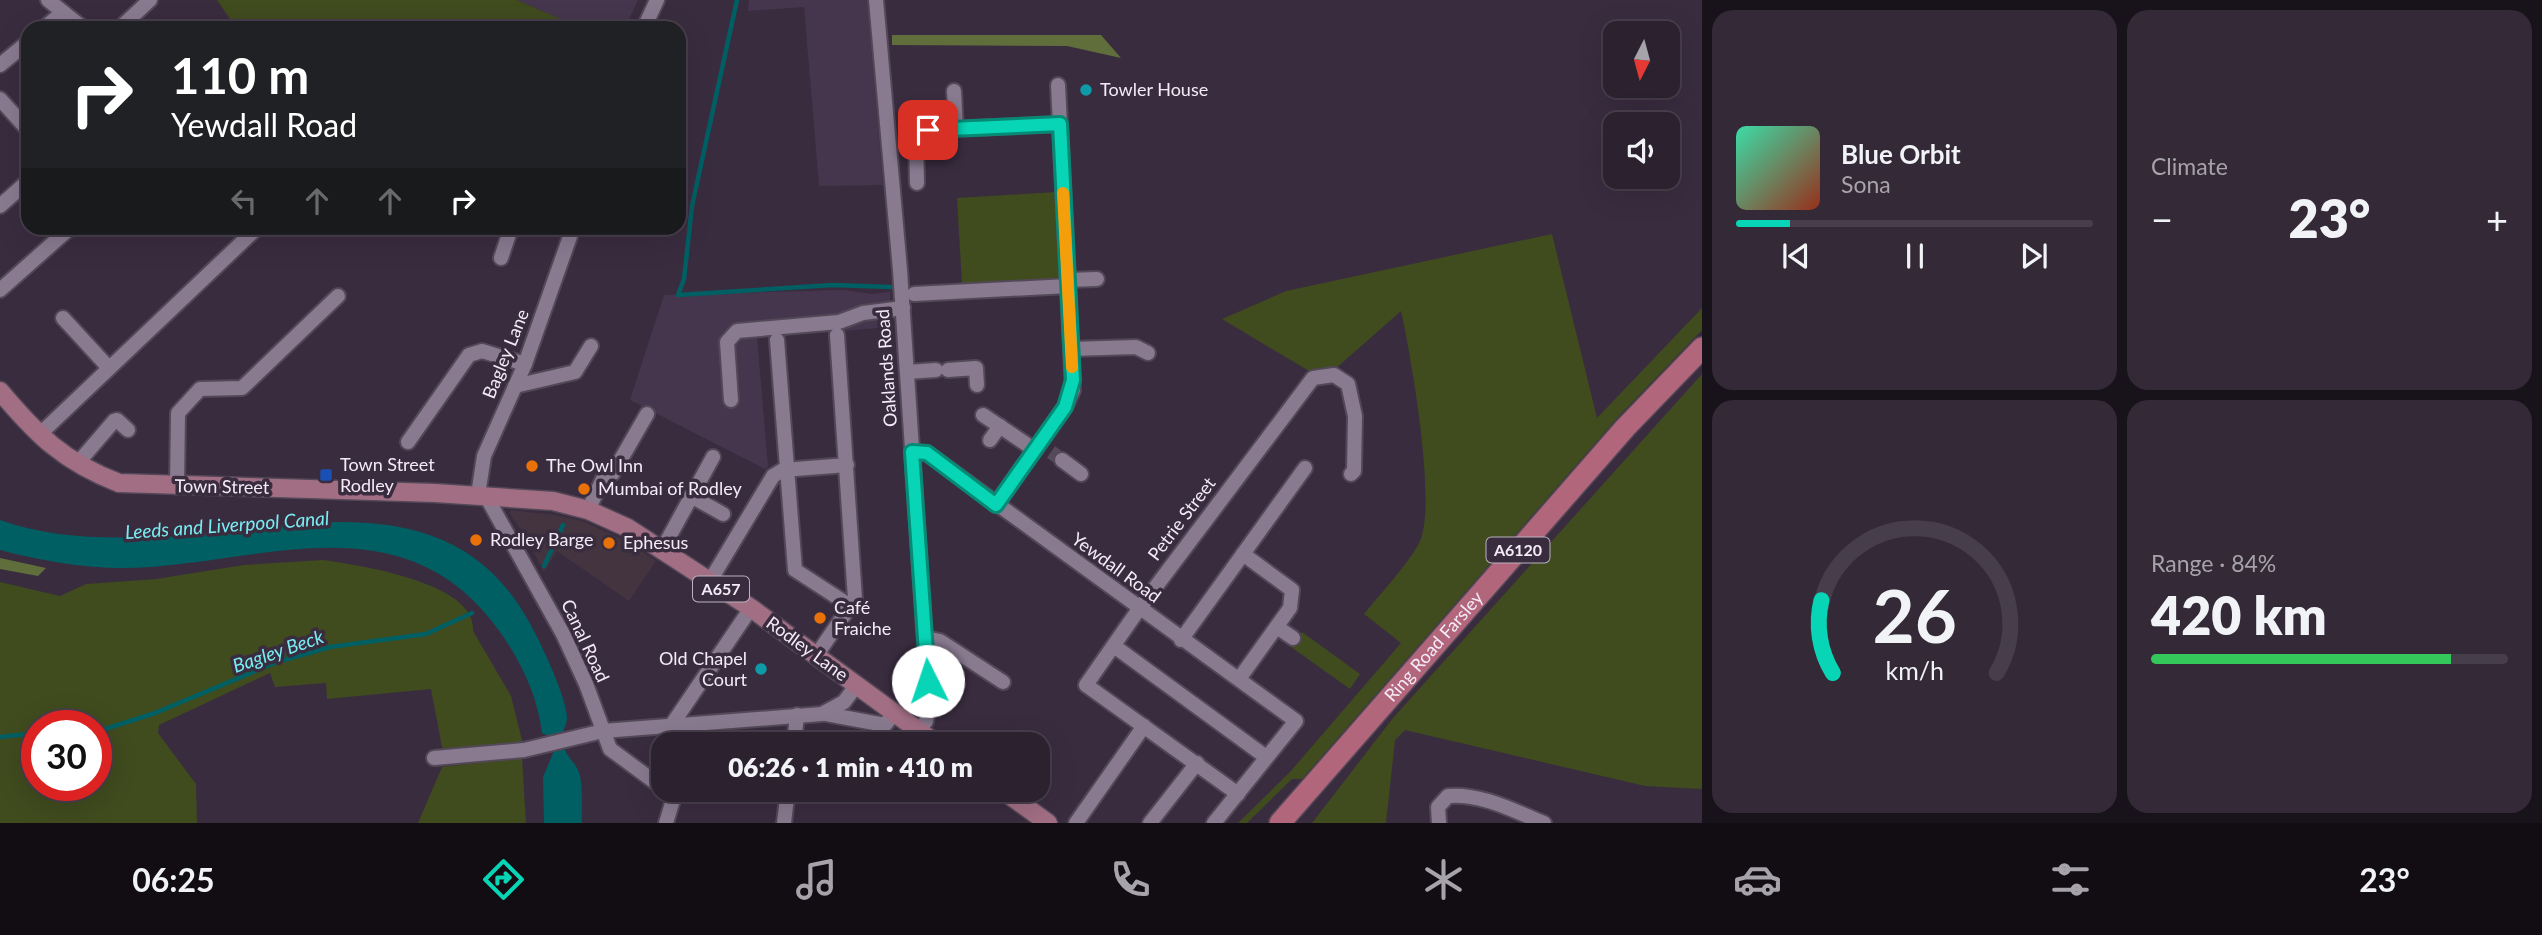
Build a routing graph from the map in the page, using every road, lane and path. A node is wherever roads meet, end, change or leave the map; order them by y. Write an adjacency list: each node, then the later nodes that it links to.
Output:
1 (48, 0): 5 (street)
2 (150, 0): 8 (street)
3 (657, 0): 9 (street)
4 (876, 0): 31 (street, Oaklands Road)
5 (63, 12): 6 (street); 7 (street)
6 (52, 21)
7 (74, 21)
8 (128, 21)
9 (647, 21)
10 (21, 48): 11 (street)
11 (0, 65)
12 (1058, 85): 16 (street)
13 (954, 91): 17 (street)
14 (0, 99): 15 (street)
15 (21, 122)
16 (1060, 124): 17 (street); 27 (street)
17 (956, 129): 18 (street)
18 (917, 183)
19 (21, 186): 20 (street)
20 (0, 206)
21 (62, 235): 28 (street)
22 (250, 235): 40 (street)
23 (509, 235): 25 (street)
24 (571, 235): 39 (street, Bagley Lane)
25 (501, 258)
26 (1097, 279): 27 (street)
27 (1068, 283): 29 (street); 37 (street)
28 (0, 290)
29 (914, 294)
30 (338, 296): 62 (street)
31 (903, 308): 41 (street, Oaklands Road); 45 (street)
32 (64, 318): 40 (street)
33 (837, 335): 57 (street)
34 (777, 340): 59 (street)
35 (591, 346): 43 (street)
36 (1702, 348): 100 (highway, Ring Road Farsley / A6120)
37 (1071, 349): 38 (street); 53 (street)
38 (1148, 353)
39 (525, 364): 43 (street, Bagley Lane); 52 (street)
40 (109, 368): 50 (street)
41 (907, 372): 42 (street); 54 (street, Oaklands Road)
42 (976, 384)
43 (515, 386): 63 (street, Bagley Lane)
44 (0, 391): 50 (main road, Town Street / A657)
45 (732, 400)
46 (647, 414): 66 (street)
47 (983, 415): 48 (street)
48 (1000, 426): 51 (street); 53 (street)
49 (128, 429): 56 (street)
50 (39, 435): 56 (main road, Town Street / A657)
51 (990, 440)
52 (408, 442)
53 (1047, 451): 60 (street); 65 (street)
54 (912, 452): 65 (street, Yewdall Road); 75 (street, Oaklands Road)
55 (713, 457): 64 (street)
56 (77, 464): 62 (main road, Town Street / A657)
57 (847, 465): 59 (street); 71 (street)
58 (1305, 468): 69 (street)
59 (788, 470): 70 (street); 71 (street)
60 (1081, 474)
61 (1350, 474): 73 (street, Petrie Street)
62 (177, 487): 63 (main road, Town Street / A657)
63 (482, 496): 66 (main road, Rodley Lane / A657); 88 (street, Canal Road)
64 (691, 496): 67 (street); 68 (street)
65 (996, 505): 73 (street, Yewdall Road)
66 (588, 510): 68 (main road, Rodley Lane / A657)
67 (723, 514)
68 (662, 550): 70 (main road, Rodley Lane / A657)
69 (1243, 554): 74 (street); 77 (street)
70 (710, 582): 72 (main road, Rodley Lane / A657)
71 (852, 607): 79 (street)
72 (751, 608): 79 (main road, Rodley Lane / A657); 86 (street)
73 (1139, 609): 77 (street, Yewdall Road); 78 (street, Petrie Street)
74 (1277, 627): 76 (street); 80 (street)
75 (925, 638): 81 (street); 89 (street, Oaklands Road)
76 (1293, 638)
77 (1181, 640): 80 (street, Yewdall Road)
78 (1114, 646): 87 (street, Petrie Street); 91 (street)
79 (816, 656): 82 (main road, Rodley Lane / A657)
80 (1239, 679): 91 (street, Yewdall Road)
81 (1003, 682)
82 (856, 686): 83 (main road, Rodley Lane / A657); 84 (street)
83 (894, 713): 84 (street); 89 (main road, Rodley Lane / A657)
84 (821, 714): 85 (street)
85 (797, 715): 86 (street); 90 (street)
86 (671, 726): 88 (street)
87 (1144, 726): 93 (street); 105 (street)
88 (603, 731): 92 (street); 94 (street, Canal Road)
89 (919, 731)
90 (795, 732)
91 (1266, 757): 95 (street)
92 (434, 758)
93 (1197, 763): 95 (street); 106 (street)
94 (651, 779)
95 (1238, 794): 107 (street)
96 (663, 802): 101 (street)
97 (672, 802): 102 (street)
98 (786, 802): 103 (street)
99 (1019, 802): 104 (main road)
100 (1289, 820)
101 (657, 823)
102 (666, 823)
103 (784, 823)
104 (1048, 823)
105 (1076, 823)
106 (1150, 823)
107 (1214, 823)
108 (1439, 823): 109 (street)
109 (1544, 823)

